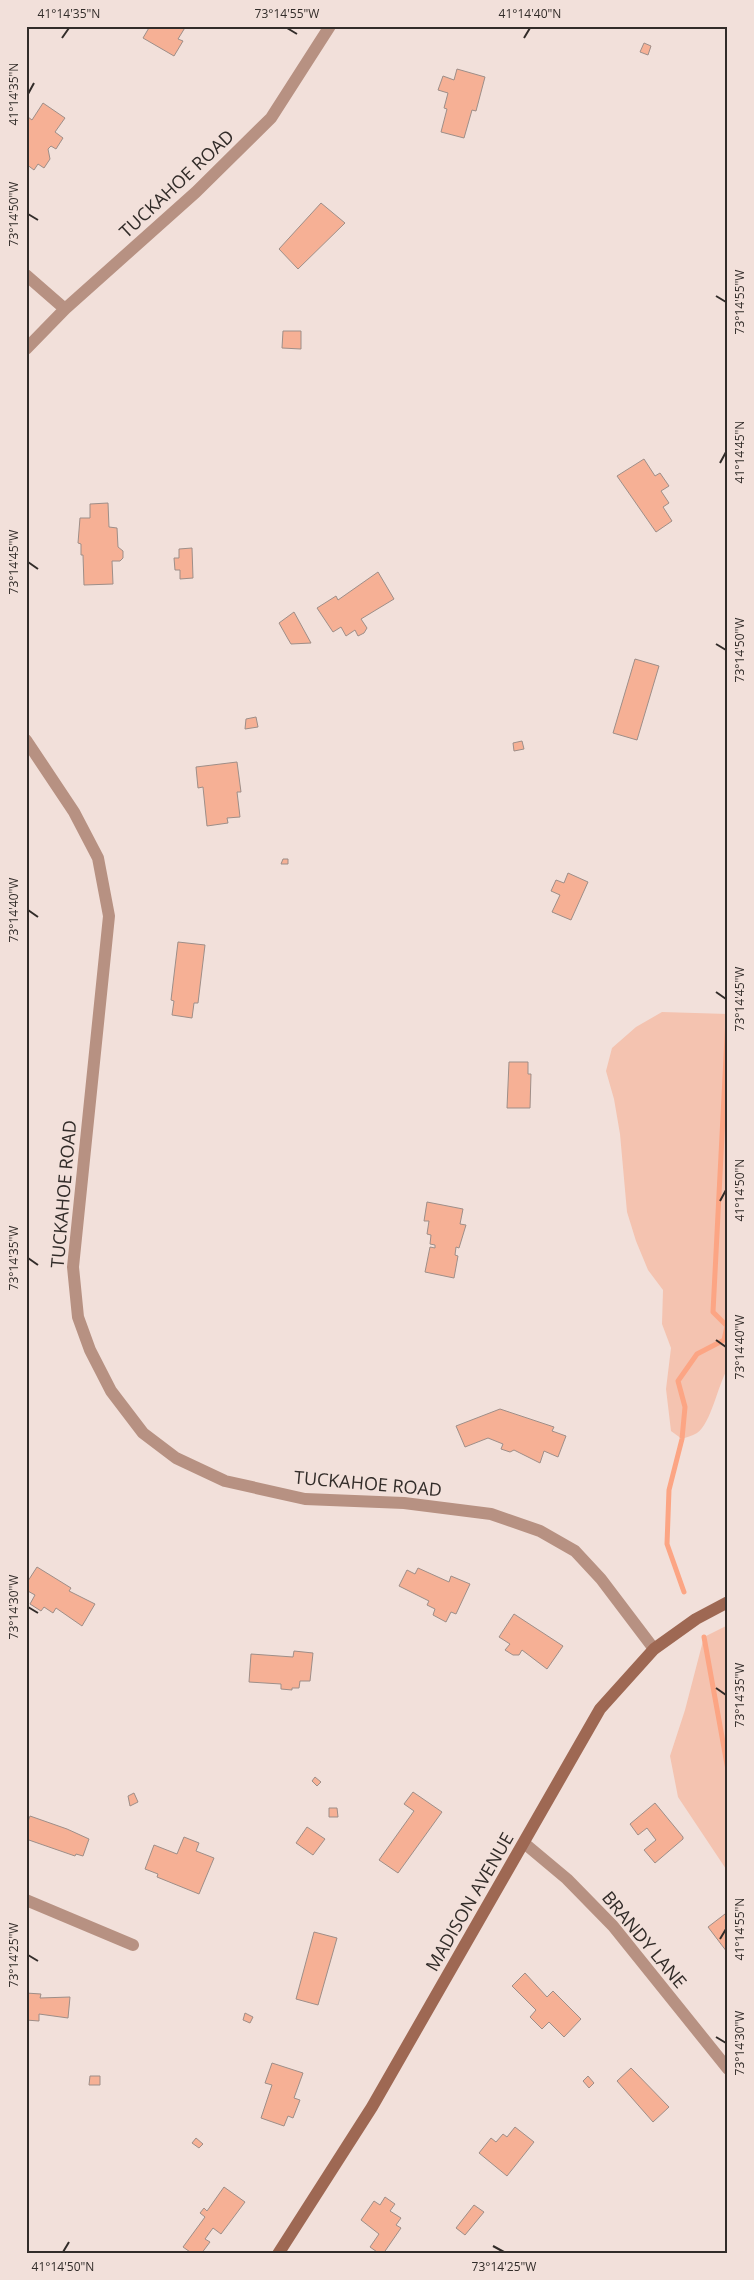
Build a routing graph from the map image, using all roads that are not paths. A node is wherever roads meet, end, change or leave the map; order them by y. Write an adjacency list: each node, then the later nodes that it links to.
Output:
1 (330, 26): 3 (street, TUCKAHOE ROAD)
2 (26, 275): 3 (street)
3 (65, 310): 4 (street, TUCKAHOE ROAD)
4 (26, 349)
5 (26, 740): 7 (street, TUCKAHOE ROAD)
6 (728, 1602): 7 (street, MADISON AVENUE)
7 (654, 1649): 8 (street, MADISON AVENUE)
8 (524, 1843): 11 (street, BRANDY LANE); 12 (street, MADISON AVENUE)
9 (26, 1900): 10 (street)
10 (133, 1945)
11 (728, 2069)
12 (278, 2254)

